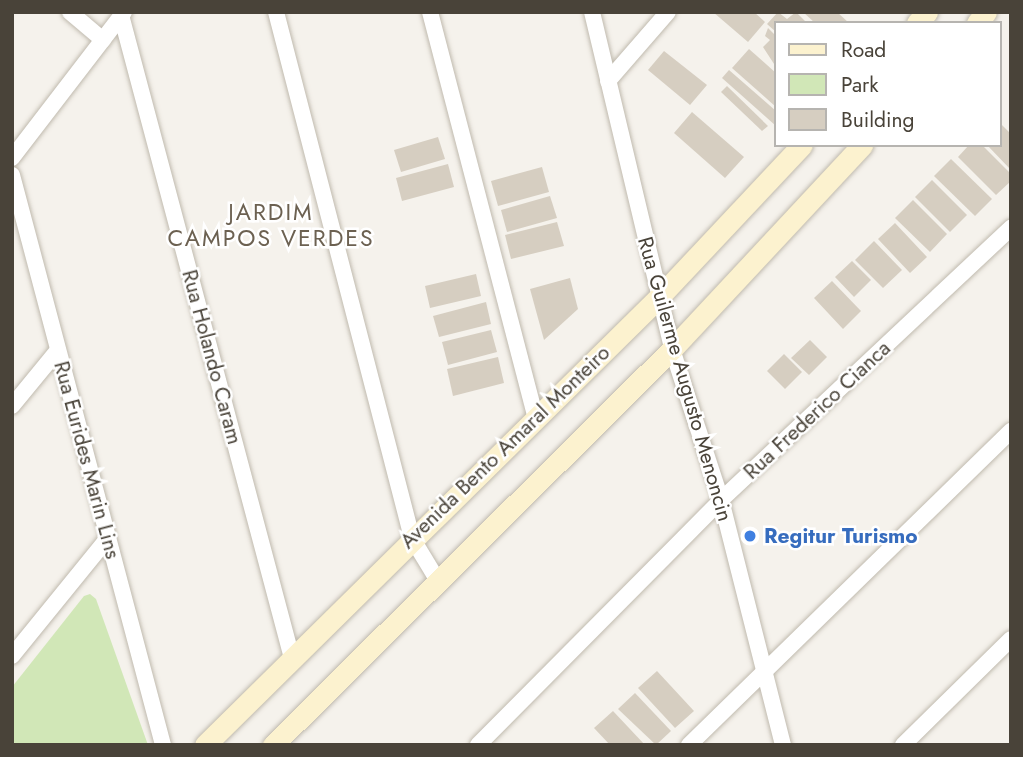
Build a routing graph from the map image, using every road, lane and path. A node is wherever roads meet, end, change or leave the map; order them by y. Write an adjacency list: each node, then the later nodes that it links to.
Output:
1 (70, 12): 7 (street)
2 (276, 12): 22 (street)
3 (430, 12): 18 (street)
4 (592, 12): 8 (street, Rua Guilerme Augusto Menoncin)
5 (668, 12): 8 (street)
6 (123, 14): 7 (street); 26 (street, Rua Holando Caram)
7 (103, 40): 11 (street)
8 (608, 81): 14 (street, Rua Guilerme Augusto Menoncin)
9 (800, 147): 14 (street, Avenida Bento Amaral Monteiro)
10 (860, 147): 16 (street)
11 (12, 158)
12 (12, 175): 15 (street, Rua Eurides Marin Lins)
13 (1011, 228): 20 (street, Rua Frederico Cianca)
14 (660, 296): 16 (street, Rua Guilerme Augusto Menoncin); 18 (street, Avenida Bento Amaral Monteiro)
15 (58, 349): 17 (street); 21 (street, Rua Eurides Marin Lins)
16 (672, 349): 20 (street, Rua Guilerme Augusto Menoncin); 23 (street)
17 (12, 406)
18 (535, 416): 22 (street, Avenida Bento Amaral Monteiro)
19 (1011, 431): 27 (street)
20 (721, 500): 27 (street, Rua Guilerme Augusto Menoncin); 31 (street, Rua Frederico Cianca)
21 (108, 538): 25 (street); 28 (street, Rua Eurides Marin Lins)
22 (412, 538): 23 (street); 26 (street, Avenida Bento Amaral Monteiro)
23 (438, 581): 30 (street)
24 (1011, 639): 34 (street)
25 (12, 656)
26 (292, 658): 29 (street, Avenida Bento Amaral Monteiro)
27 (762, 669): 32 (street); 33 (street, Rua Guilerme Augusto Menoncin)
28 (163, 745)
29 (205, 745)
30 (272, 745)
31 (478, 745)
32 (689, 745)
33 (783, 745)
34 (903, 745)

